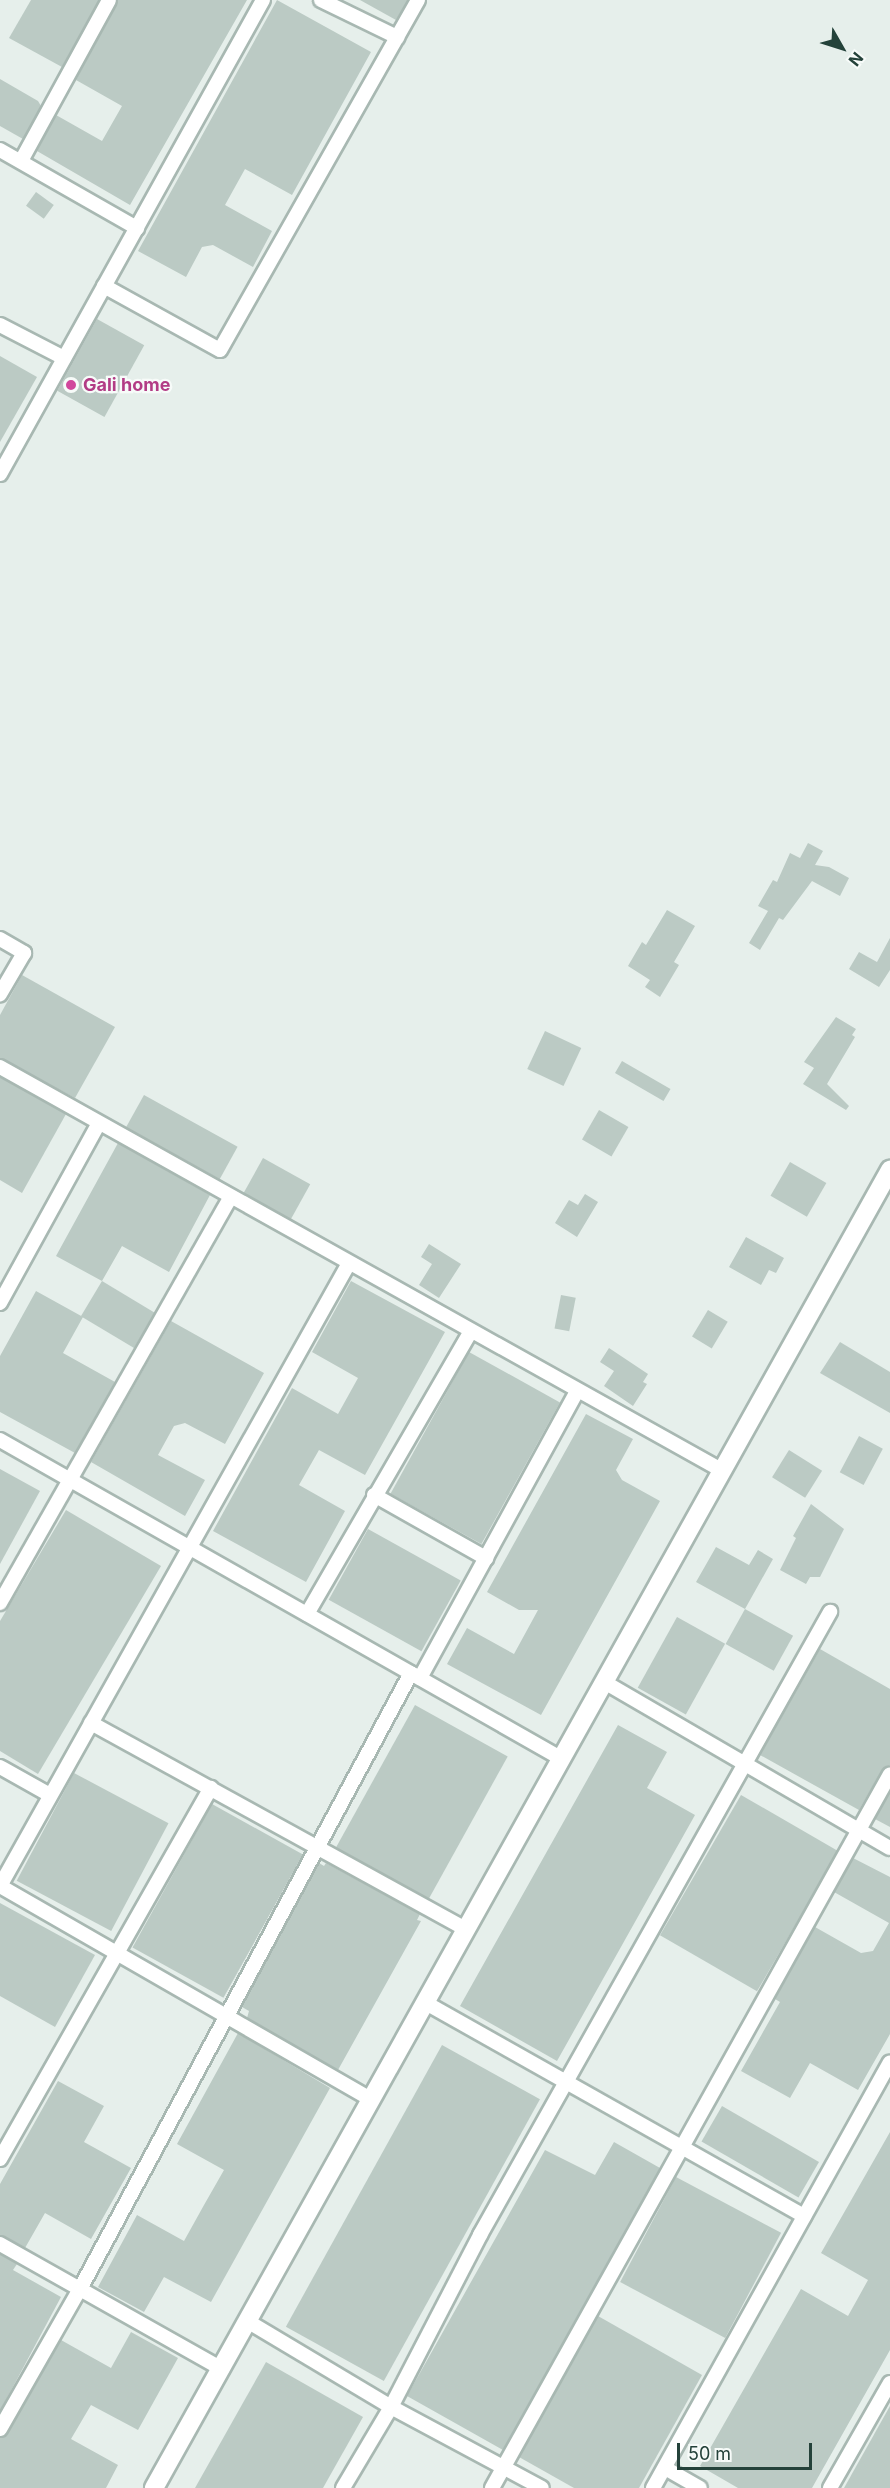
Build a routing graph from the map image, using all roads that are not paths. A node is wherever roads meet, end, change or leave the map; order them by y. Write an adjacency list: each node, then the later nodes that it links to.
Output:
1 (110, 0): 7 (street)
2 (263, 0): 8 (street)
3 (321, 0): 5 (street)
4 (418, 0): 5 (street)
5 (397, 37): 9 (street)
6 (0, 150): 7 (street)
7 (21, 161): 8 (street)
8 (137, 228): 9 (street)
9 (104, 286): 11 (street)
10 (0, 325): 11 (street)
11 (64, 358): 12 (street)
12 (0, 474)
13 (0, 939): 14 (street)
14 (0, 994)
15 (0, 1067): 16 (street)
16 (99, 1123): 18 (street); 20 (street)
17 (890, 1170): 24 (street)
18 (231, 1197): 19 (street); 25 (street)
19 (349, 1263): 21 (street); 27 (street)
20 (0, 1303)
21 (471, 1331): 22 (street); 26 (street)
22 (578, 1390): 24 (street); 28 (street)
23 (0, 1440): 25 (street)
24 (723, 1471): 33 (street)
25 (70, 1480): 27 (street); 29 (street)
26 (374, 1496): 28 (street); 31 (street)
27 (189, 1547): 31 (street); 34 (street)
28 (486, 1558): 32 (street)
29 (0, 1603)
30 (830, 1612): 36 (street)
31 (307, 1614): 32 (street)
32 (416, 1676): 35 (street); 42 (street)
33 (606, 1683): 35 (street); 36 (street)
34 (92, 1723): 39 (street); 40 (street)
35 (562, 1759): 45 (street)
36 (746, 1761): 41 (street); 50 (street)
37 (0, 1767): 40 (street)
38 (890, 1773): 41 (street)
39 (211, 1788): 42 (street); 46 (street)
40 (50, 1795): 44 (street)
41 (858, 1831): 43 (street); 52 (street)
42 (318, 1847): 45 (street); 48 (street)
43 (890, 1848)
44 (0, 1886): 46 (street)
45 (467, 1930): 47 (street)
46 (119, 1955): 48 (street); 53 (street)
47 (426, 2003): 50 (street); 51 (street)
48 (226, 2017): 51 (street); 56 (street)
49 (888, 2068): 54 (street)
50 (564, 2084): 52 (street); 60 (street)
51 (370, 2099): 57 (street)
52 (682, 2146): 54 (street); 62 (street)
53 (0, 2159)
54 (804, 2216): 63 (street)
55 (0, 2244): 56 (street)
56 (80, 2289): 58 (street); 61 (street)
57 (249, 2322): 58 (street); 60 (street)
58 (222, 2369): 64 (street)
59 (890, 2382): 70 (street)
60 (391, 2407): 62 (street); 65 (street)
61 (0, 2428)
62 (504, 2468): 66 (street); 67 (street)
63 (665, 2468): 68 (street); 69 (street)
64 (154, 2488)
65 (343, 2488)
66 (492, 2488)
67 (542, 2488)
68 (653, 2488)
69 (700, 2488)
70 (830, 2488)

